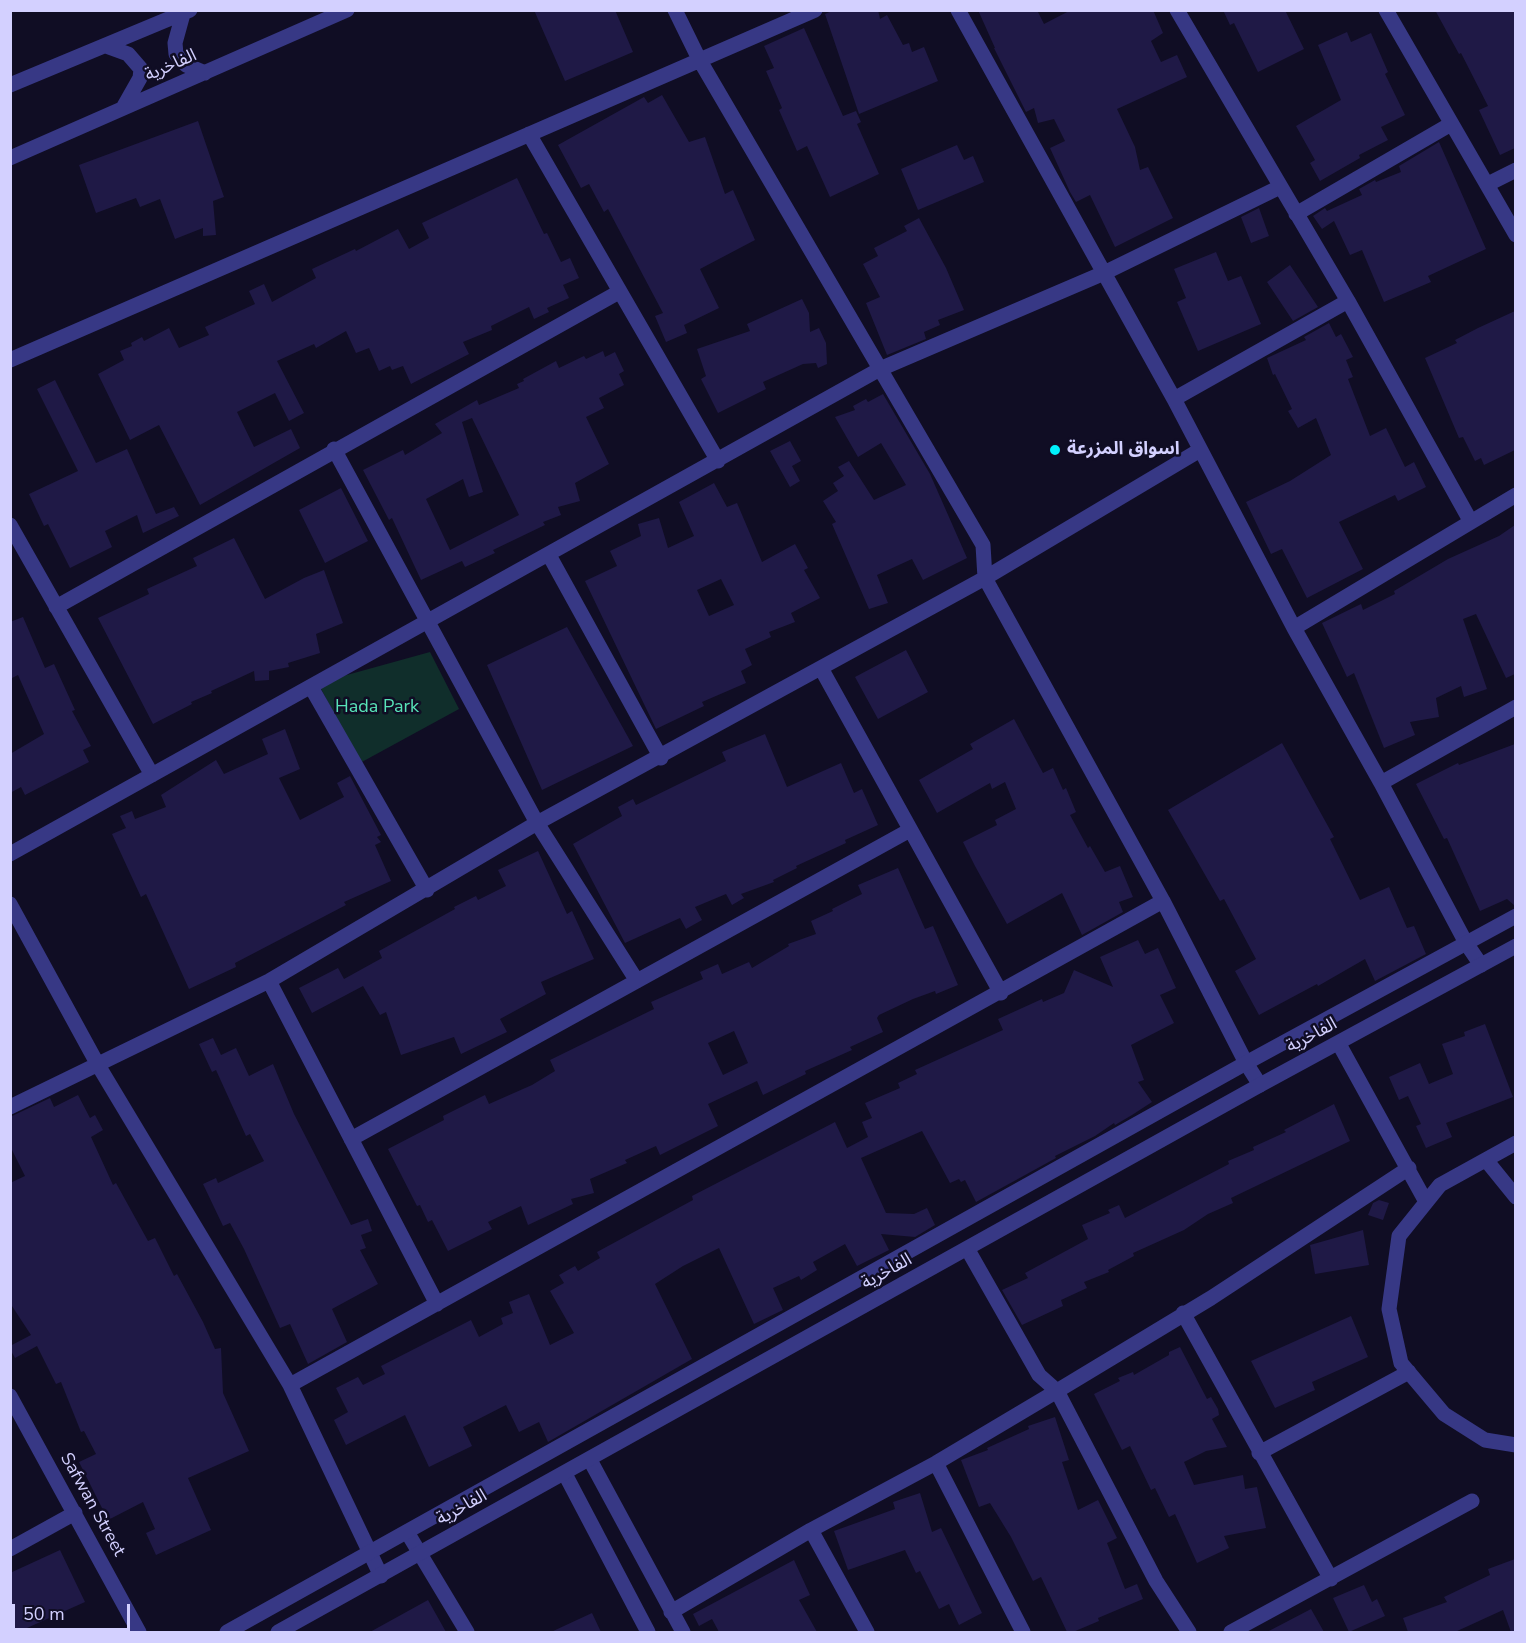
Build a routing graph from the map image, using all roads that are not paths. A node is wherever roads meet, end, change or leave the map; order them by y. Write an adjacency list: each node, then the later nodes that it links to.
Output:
1 (347, 10): 10 (street, الفاخرية)
2 (675, 10): 9 (street)
3 (815, 10): 9 (street)
4 (958, 10): 21 (street)
5 (1177, 10): 18 (street)
6 (1386, 10): 13 (street)
7 (186, 12): 8 (street); 10 (street)
8 (106, 46): 11 (street); 12 (street)
9 (699, 59): 14 (street); 25 (street)
10 (205, 73): 12 (street, الفاخرية)
11 (10, 85)
12 (123, 108): 15 (street, الفاخرية)
13 (1451, 124): 17 (street); 19 (street)
14 (530, 134): 22 (street); 24 (street)
15 (10, 158)
16 (1515, 170): 17 (street)
17 (1488, 184): 20 (street)
18 (1281, 187): 19 (street); 21 (street)
19 (1296, 214): 23 (street)
20 (1515, 235)
21 (1104, 273): 25 (street); 26 (street)
22 (619, 292): 27 (street); 29 (street)
23 (1348, 301): 26 (street); 31 (street)
24 (10, 360)
25 (880, 369): 29 (street); 34 (street)
26 (1174, 399): 28 (street)
27 (334, 449): 35 (street); 36 (street)
28 (1200, 450): 34 (street); 37 (street)
29 (718, 461): 33 (street)
30 (1515, 495): 31 (street)
31 (1471, 522): 37 (street)
32 (10, 525): 35 (street)
33 (549, 555): 36 (street); 41 (street)
34 (985, 578): 38 (street); 48 (street)
35 (56, 607): 42 (street)
36 (427, 620): 39 (street); 44 (street)
37 (1294, 628): 43 (street)
38 (822, 670): 41 (street); 45 (street)
39 (311, 687): 42 (street); 47 (street)
40 (1515, 707): 43 (street)
41 (662, 758): 44 (street)
42 (152, 775): 46 (street)
43 (1381, 783): 51 (street)
44 (537, 823): 47 (street); 55 (street)
45 (910, 830): 55 (street); 56 (street)
46 (10, 854)
47 (427, 890): 54 (street)
48 (1163, 901): 56 (street); 58 (street)
49 (10, 904): 59 (street)
50 (1515, 916): 51 (street)
51 (1466, 944): 53 (street); 58 (street)
52 (1514, 952): 53 (street, الفاخرية)
53 (1480, 965): 57 (street, الفاخرية)
54 (269, 981): 59 (street); 62 (street)
55 (637, 981): 62 (street)
56 (1001, 993): 69 (street)
57 (1339, 1044): 60 (street, الفاخرية); 65 (street)
58 (1246, 1063): 60 (street); 83 (street)
59 (98, 1065): 61 (street); 72 (street)
60 (1260, 1085): 68 (street, الفاخرية)
61 (10, 1107)
62 (351, 1140): 69 (street)
63 (1515, 1143): 64 (street)
64 (1486, 1160): 66 (street); 67 (street)
65 (1409, 1168): 67 (street); 70 (street)
66 (1515, 1197)
67 (1426, 1202): 71 (street)
68 (968, 1250): 73 (street); 77 (street, الفاخرية)
69 (437, 1304): 72 (street)
70 (1183, 1313): 73 (street); 76 (street)
71 (1409, 1372): 75 (street); 76 (street)
72 (290, 1385): 85 (street)
73 (1057, 1391): 78 (street); 98 (street)
74 (10, 1396): 81 (street, Safwan Street)
75 (1515, 1445)
76 (1259, 1453): 88 (street)
77 (590, 1460): 79 (street, الفاخرية); 89 (street)
78 (936, 1463): 82 (street); 97 (street)
79 (565, 1473): 86 (street, الفاخرية); 94 (street)
80 (1472, 1501): 88 (street)
81 (75, 1513): 84 (street); 90 (street, Safwan Street)
82 (811, 1530): 89 (street); 96 (street)
83 (407, 1533): 85 (street); 86 (street)
84 (10, 1549)
85 (368, 1554): 87 (street); 91 (street)
86 (421, 1554): 87 (street, الفاخرية); 93 (street)
87 (381, 1576): 92 (street, الفاخرية)
88 (1331, 1579): 99 (street)
89 (671, 1611): 95 (street)
90 (139, 1632)
91 (227, 1632)
92 (278, 1632)
93 (467, 1632)
94 (648, 1632)
95 (683, 1632)
96 (867, 1632)
97 (1023, 1632)
98 (1189, 1632)
99 (1231, 1632)

